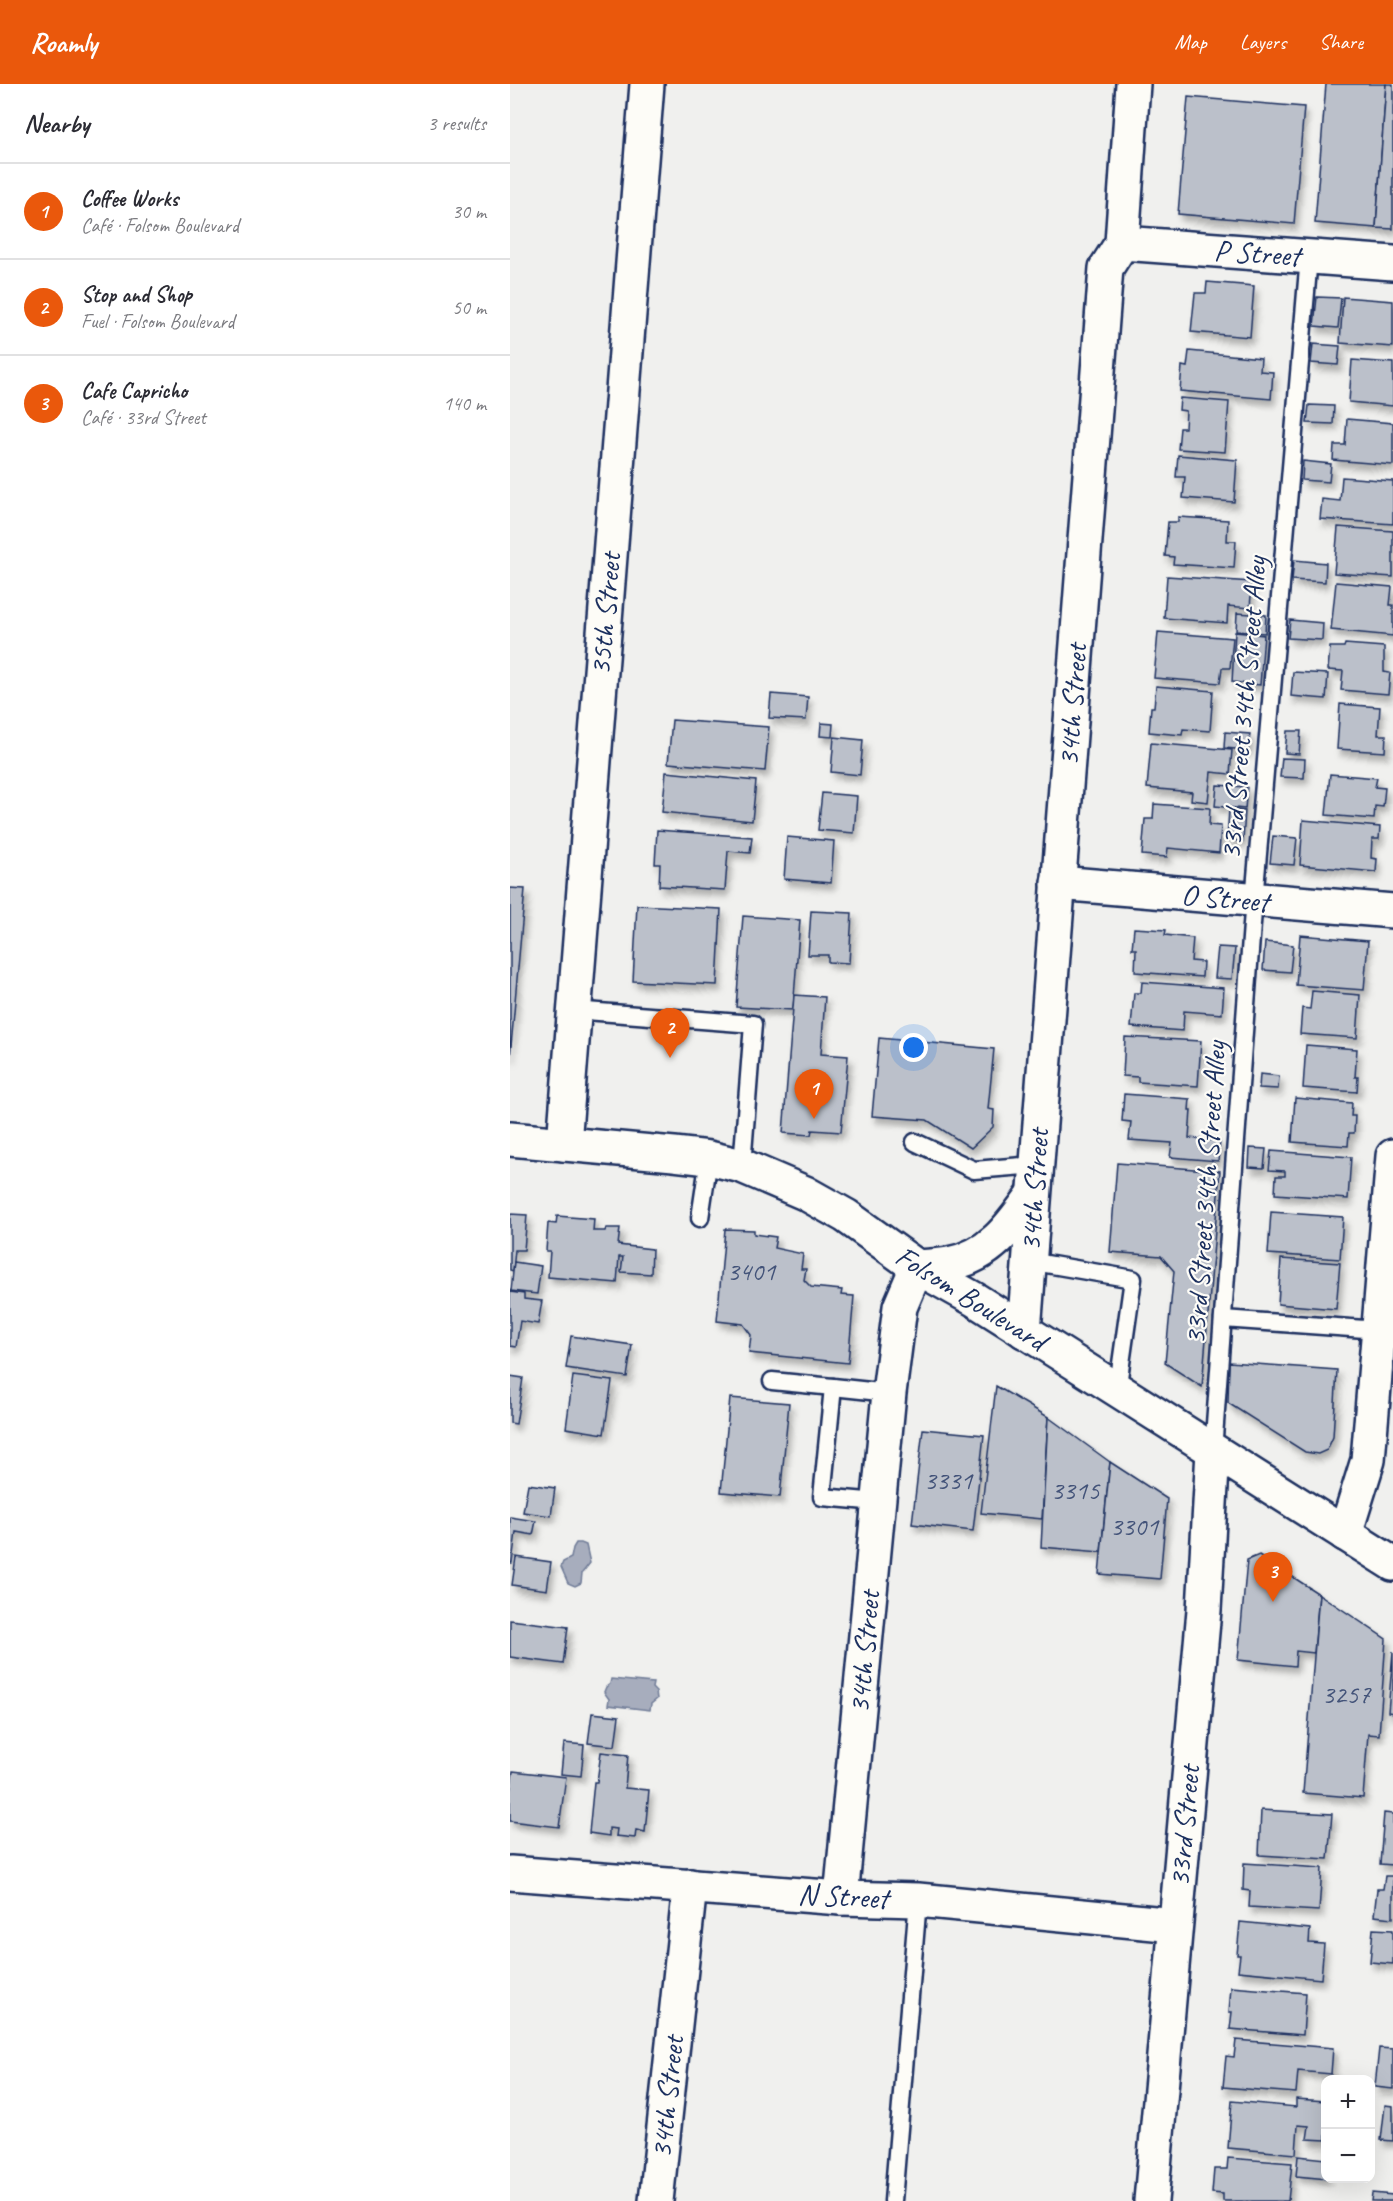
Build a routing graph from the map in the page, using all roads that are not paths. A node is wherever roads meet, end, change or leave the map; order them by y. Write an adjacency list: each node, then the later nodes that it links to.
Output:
1 (647, 84): 9 (street, 35th Street)
2 (1133, 84): 3 (street, 34th Street)
3 (1122, 243): 4 (street, P Street); 6 (street, 34th Street)
4 (1309, 257): 5 (street, P Street); 7 (lane, 33rd Street 34th Street Alley)
5 (1393, 263)
6 (1058, 883): 7 (street, O Street); 16 (street, 34th Street)
7 (1254, 900): 8 (street, O Street); 20 (lane, 33rd Street 34th Street Alley)
8 (1393, 911)
9 (573, 1010): 12 (street, 35th Street); 15 (lane)
10 (510, 1139): 12 (street, Folsom Boulevard)
11 (915, 1142): 16 (lane)
12 (564, 1144): 14 (street, Folsom Boulevard)
13 (1393, 1156): 21 (street)
14 (709, 1158): 15 (street, Folsom Boulevard); 17 (lane)
15 (742, 1166): 19 (street, Folsom Boulevard)
16 (1035, 1180): 18 (street, 34th Street); 19 (street)
17 (700, 1218)
18 (1029, 1261): 22 (street, 34th Street); 25 (lane)
19 (916, 1267): 22 (street, Folsom Boulevard); 26 (street, 34th Street)
20 (1223, 1319): 21 (lane); 27 (lane, 33rd Street 34th Street Alley)
21 (1379, 1330): 29 (street)
22 (1024, 1331): 25 (street, Folsom Boulevard)
23 (772, 1381): 24 (lane)
24 (833, 1387): 26 (lane); 28 (lane)
25 (1117, 1392): 27 (street, Folsom Boulevard)
26 (889, 1393): 28 (street, 34th Street)
27 (1213, 1451): 29 (street, Folsom Boulevard); 35 (street, 33rd Street)
28 (878, 1502): 33 (street, 34th Street)
29 (1345, 1534): 30 (street, Folsom Boulevard)
30 (1393, 1564)
31 (510, 1873): 32 (street, N Street)
32 (690, 1886): 33 (street, N Street); 36 (street, 34th Street)
33 (841, 1898): 34 (street, N Street)
34 (918, 1900): 35 (street, N Street); 37 (lane)
35 (1175, 1925): 38 (street, 33rd Street)
36 (656, 2201)
37 (892, 2201)
38 (1151, 2201)

